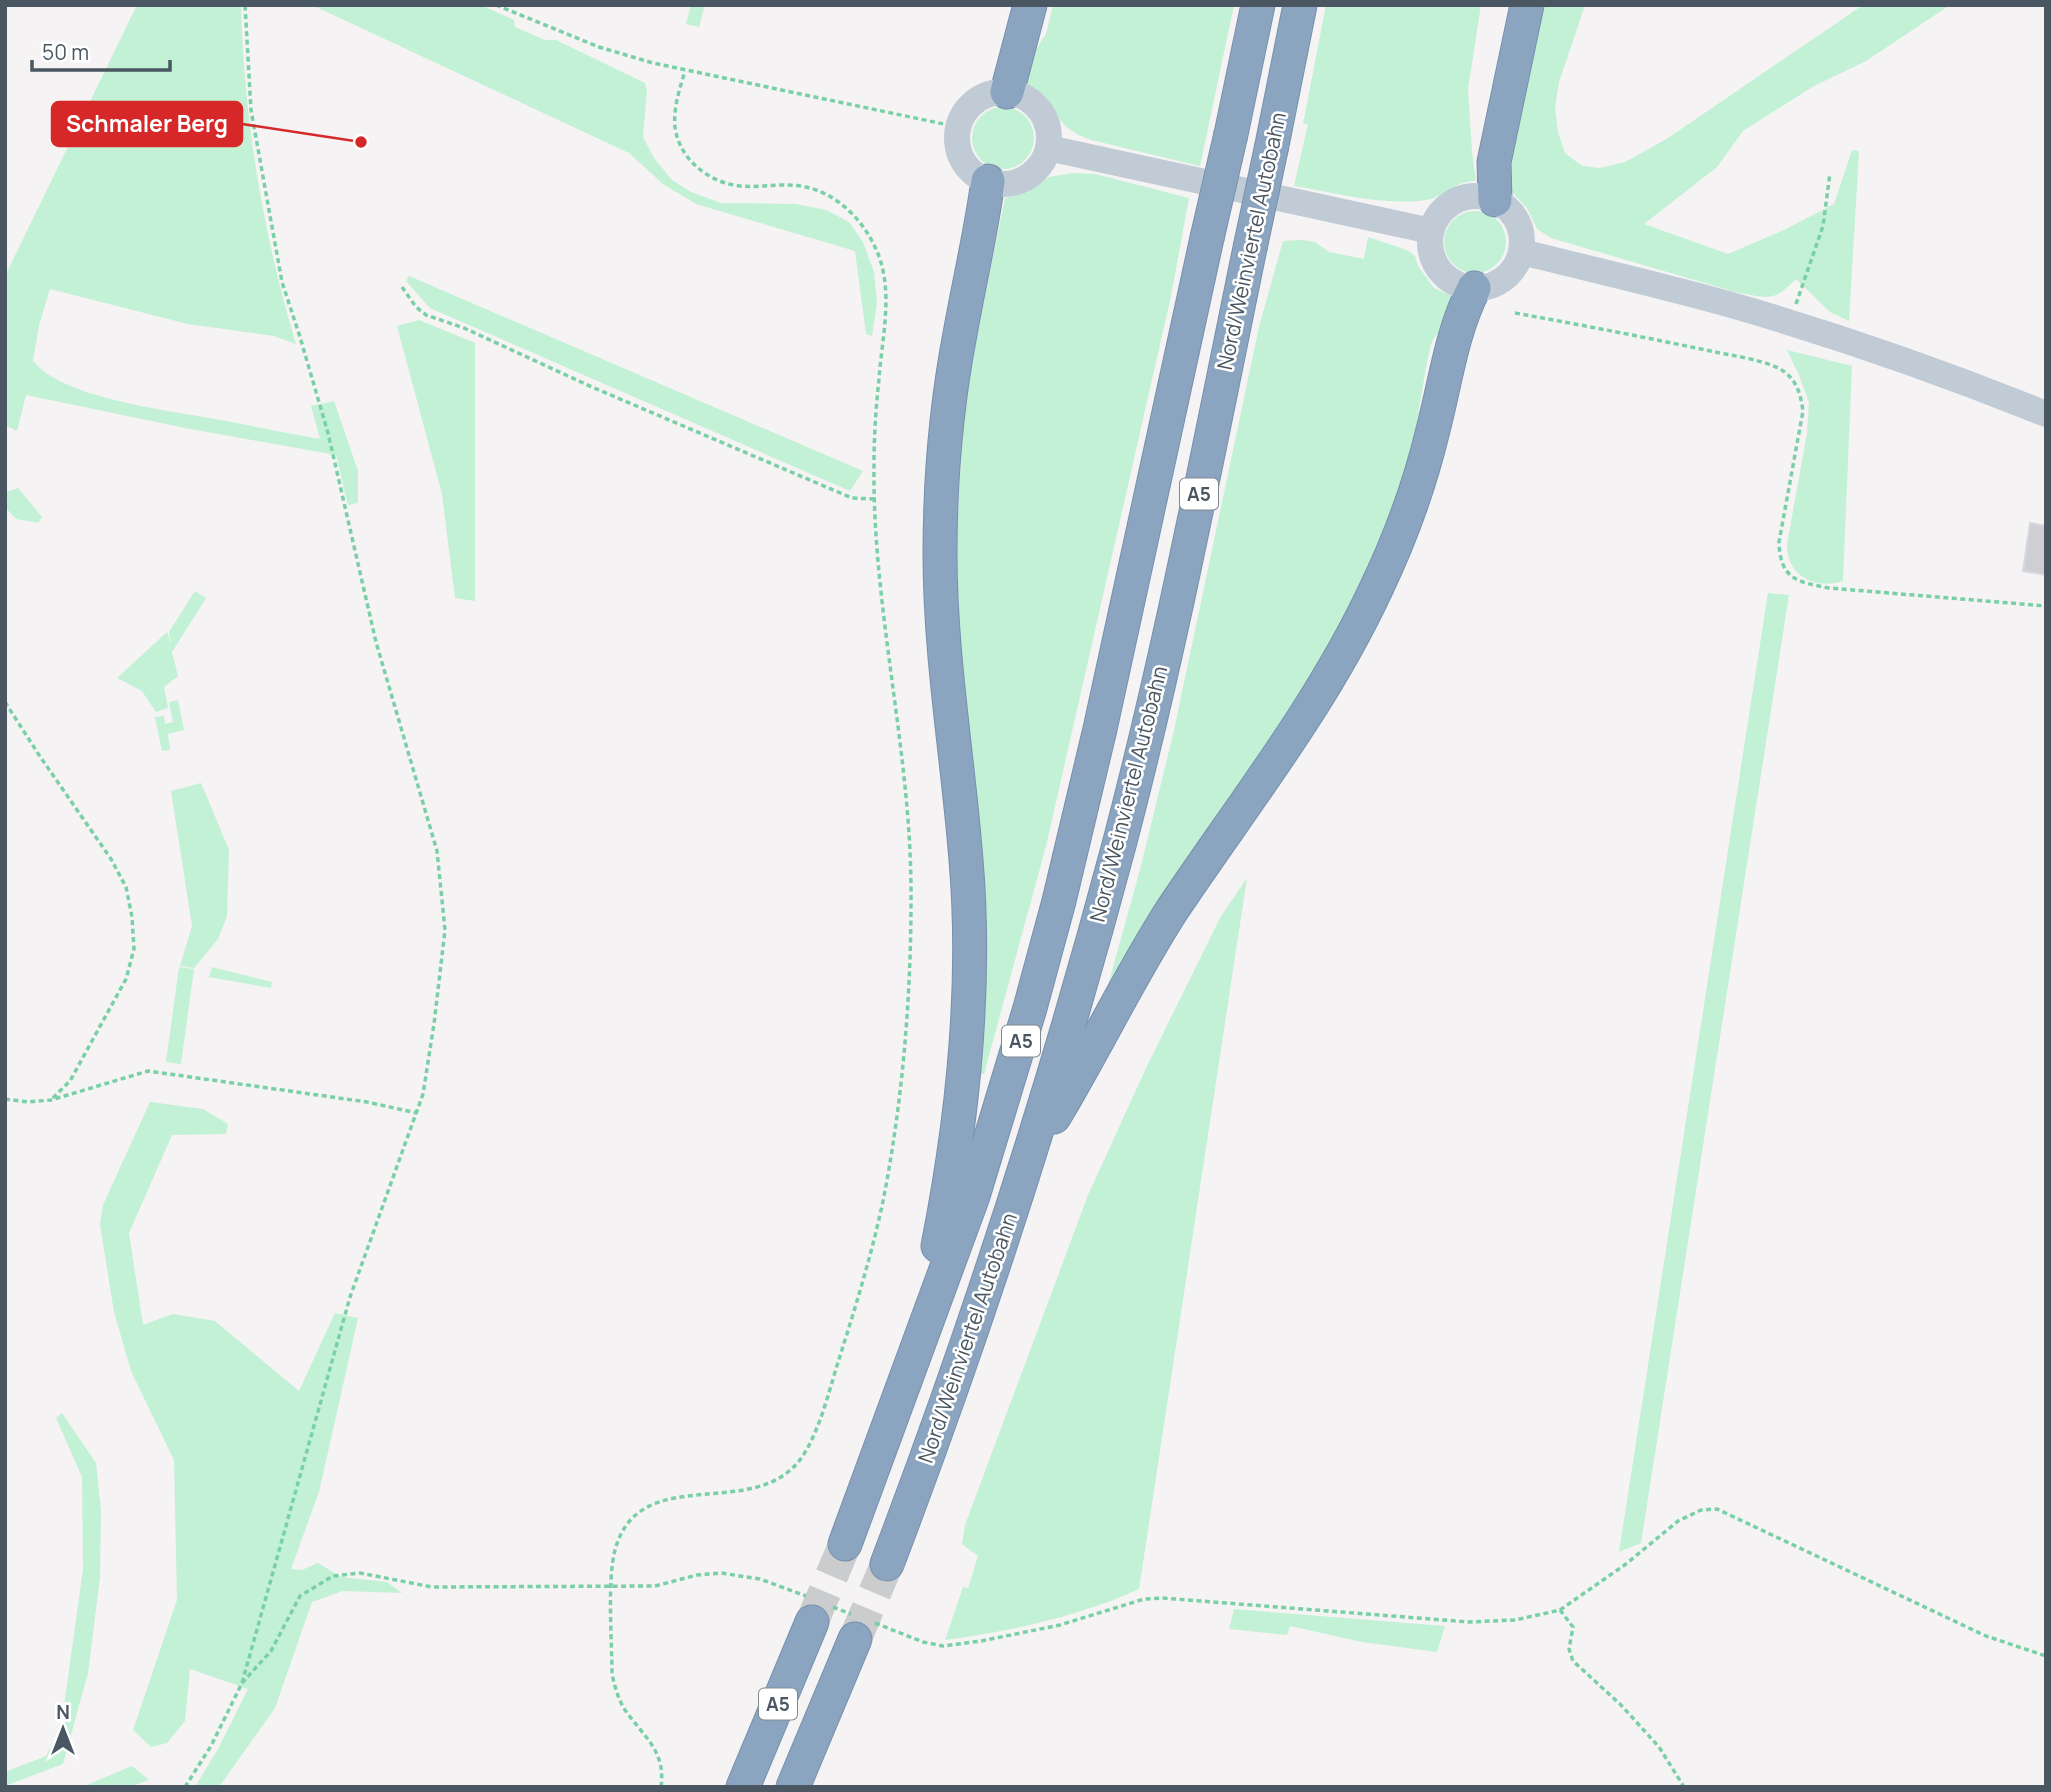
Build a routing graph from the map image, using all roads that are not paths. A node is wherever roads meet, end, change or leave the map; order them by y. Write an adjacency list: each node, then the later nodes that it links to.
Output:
1 (1030, 5): 5 (highway)
2 (1258, 5): 14 (highway, Nord/Weinviertel Autobahn / A5, bridge)
3 (1300, 5): 13 (highway, Nord/Weinviertel Autobahn / A5, bridge)
4 (1527, 5): 8 (highway)
5 (1007, 92): 6 (main road); 7 (main road)
6 (1048, 148): 7 (main road); 9 (main road)
7 (988, 181): 14 (highway)
8 (1494, 200): 9 (main road); 10 (main road)
9 (1431, 231): 11 (main road)
10 (1521, 252): 11 (main road); 12 (main road)
11 (1474, 288): 13 (highway)
12 (2046, 414)
13 (1030, 1158): 16 (highway, Nord/Weinviertel Autobahn / A5)
14 (918, 1345): 15 (highway, Nord/Weinviertel Autobahn / A5)
15 (845, 1544)
16 (887, 1564)
17 (815, 1608): 19 (highway, A5)
18 (863, 1626): 20 (highway, A5)
19 (743, 1787)
20 (793, 1787)

